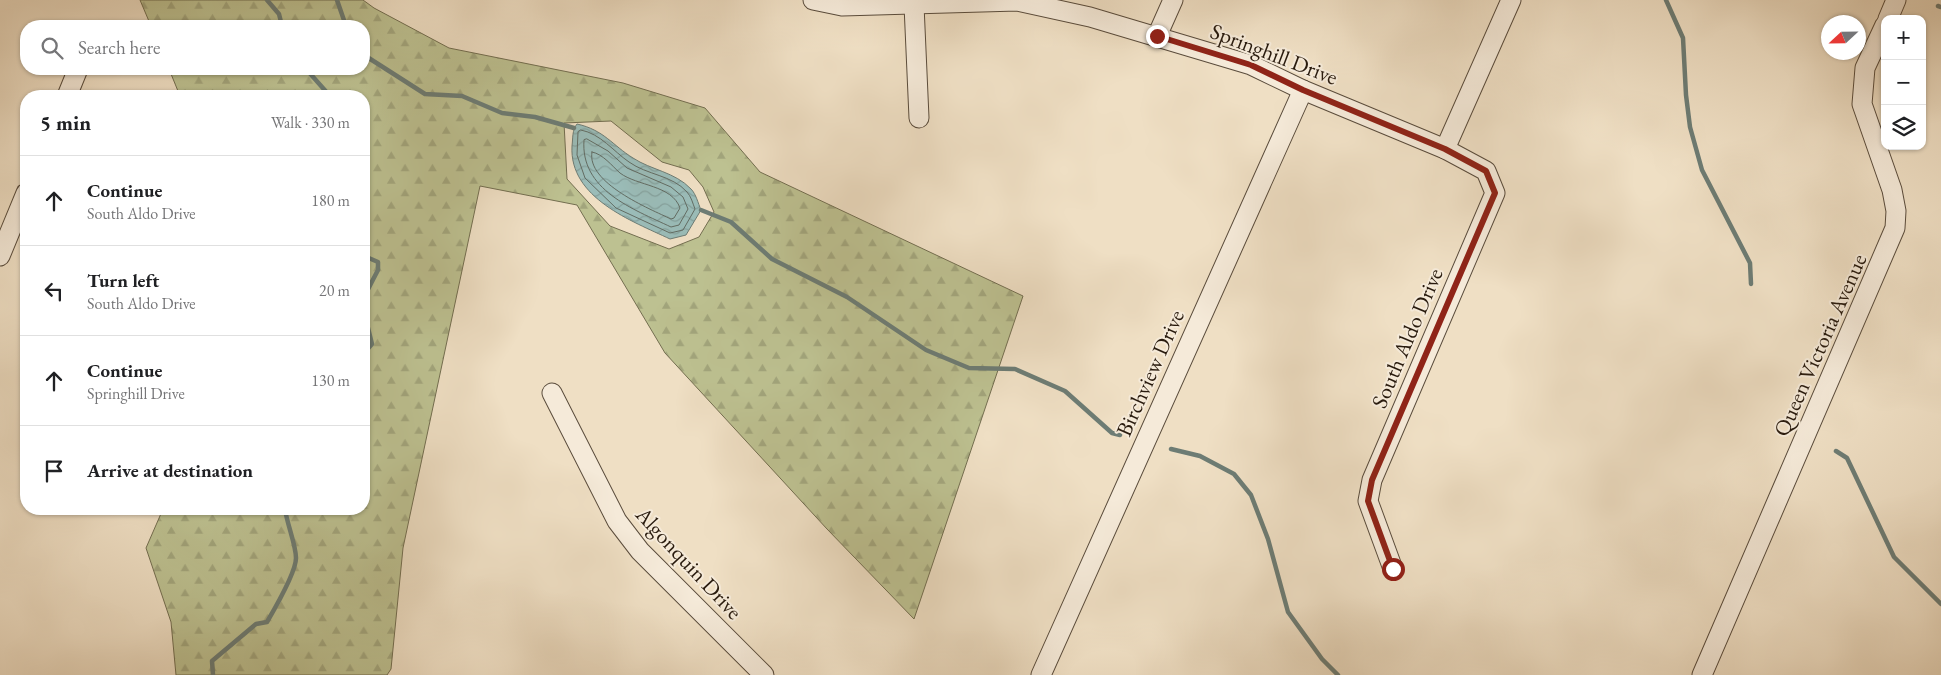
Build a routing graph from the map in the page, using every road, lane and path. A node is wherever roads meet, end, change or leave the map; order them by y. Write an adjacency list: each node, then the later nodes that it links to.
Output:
1 (813, 0): 6 (street, Springhill Drive)
2 (1017, 0): 6 (street, Springhill Drive); 9 (street, Springhill Drive)
3 (1173, 0): 9 (street)
4 (1511, 0): 14 (street)
5 (1896, 0): 7 (street)
6 (914, 5): 13 (street)
7 (1890, 15)
8 (1881, 34): 21 (street, Queen Victoria Avenue)
9 (1157, 36): 12 (street, Springhill Drive)
10 (76, 75): 11 (street)
11 (69, 90)
12 (1303, 90): 14 (street, Springhill Drive); 20 (street, Birchview Drive)
13 (920, 118)
14 (1445, 149): 18 (street, South Aldo Drive)
15 (20, 208): 16 (street)
16 (0, 256)
17 (552, 393): 19 (street, Algonquin Drive)
18 (1393, 569)
19 (764, 675)
20 (1041, 675)
21 (1702, 675)

